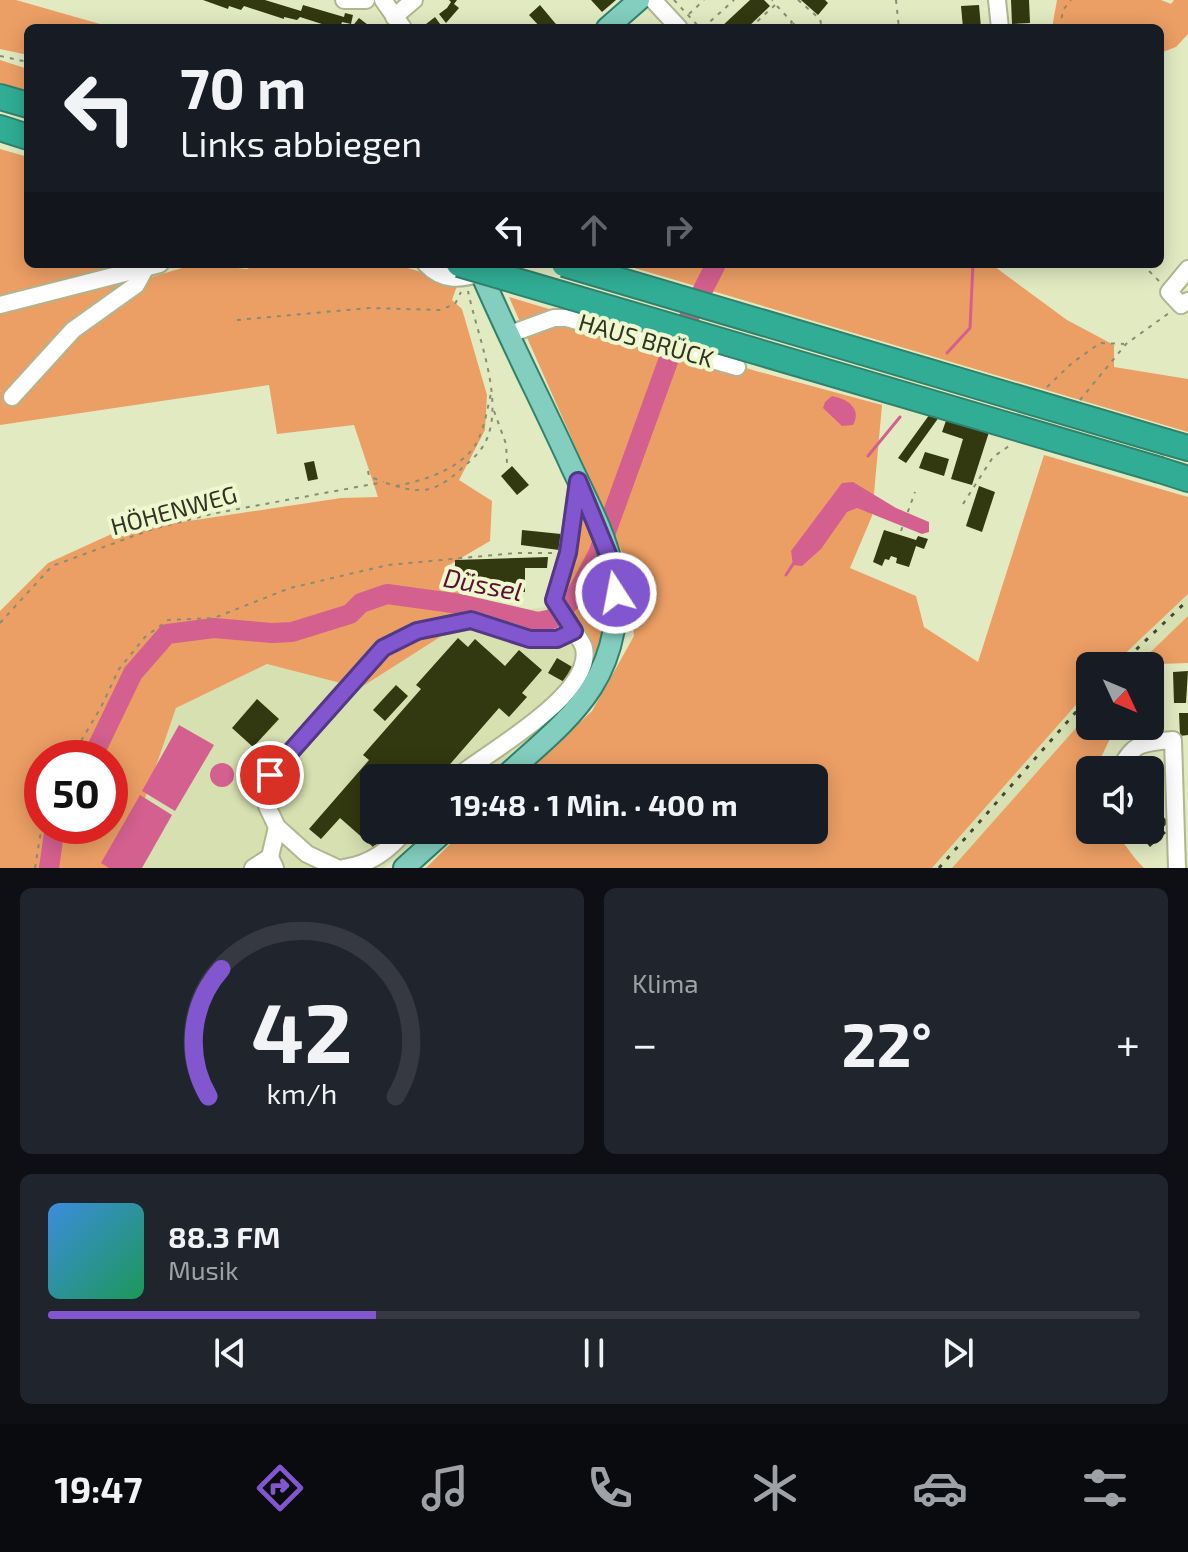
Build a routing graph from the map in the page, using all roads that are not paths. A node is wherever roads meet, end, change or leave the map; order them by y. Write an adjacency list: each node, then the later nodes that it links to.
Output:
1 (344, 0): 2 (street)
2 (366, 0)
3 (383, 0): 8 (street)
4 (414, 0): 8 (street)
5 (641, 0): 7 (street); 9 (main road)
6 (997, 0): 10 (street)
7 (683, 21)
8 (399, 22)
9 (612, 24)
10 (1000, 24)
11 (0, 97): 12 (highway)
12 (24, 104)
13 (0, 128): 14 (highway)
14 (24, 136)
15 (145, 268): 22 (street)
16 (151, 268): 25 (street)
17 (432, 268): 20 (street)
18 (578, 268): 26 (highway, bridge)
19 (1188, 269): 21 (street)
20 (467, 273): 23 (main road); 27 (highway, bridge)
21 (1184, 303)
22 (0, 305)
23 (510, 334): 24 (street, HAUS BRÜCK); 28 (main road)
24 (737, 367)
25 (12, 397)
26 (1178, 445)
27 (1188, 479)
28 (578, 481): 29 (street); 32 (main road)
29 (574, 631): 31 (street); 33 (street)
30 (1127, 756): 41 (street)
31 (472, 764)
32 (518, 764)
33 (277, 827): 36 (street); 38 (street)
34 (394, 844): 39 (street)
35 (431, 844): 40 (main road)
36 (272, 862): 37 (street)
37 (253, 868)
38 (337, 868)
39 (344, 868)
40 (404, 868)
41 (1177, 868)

